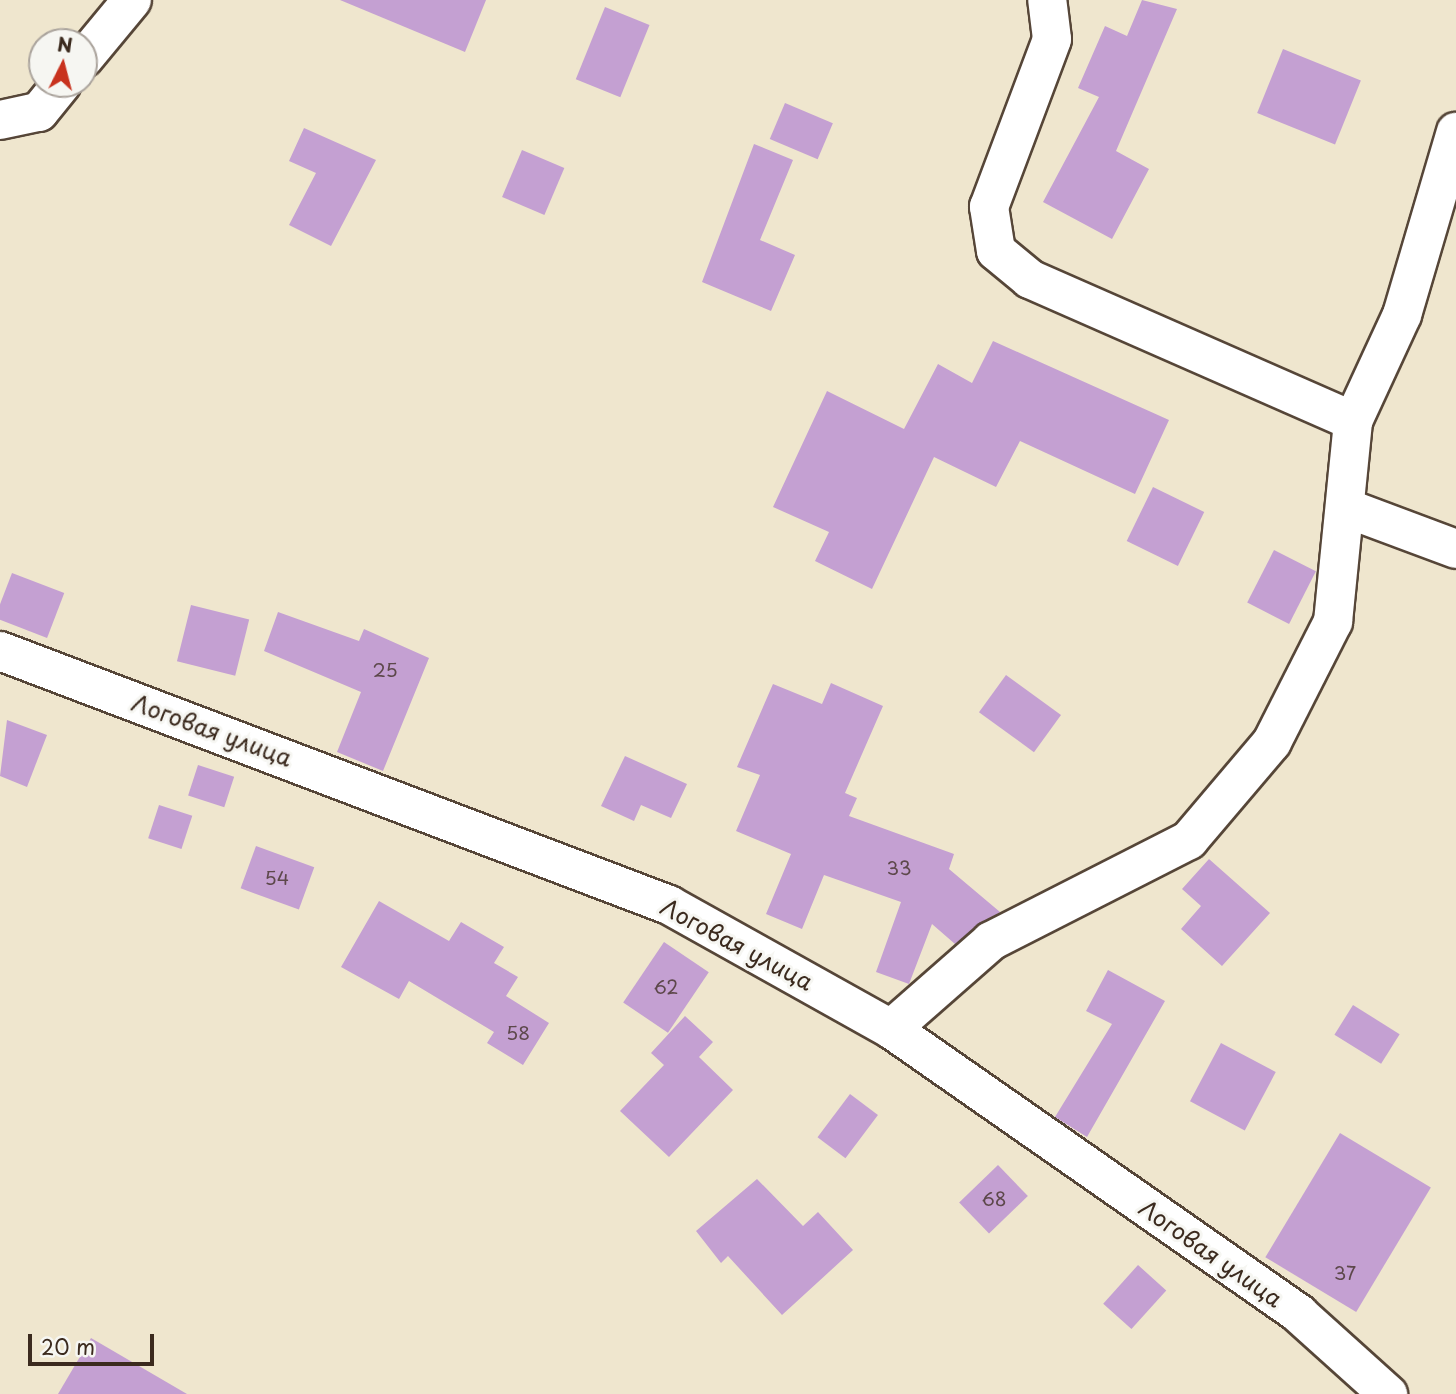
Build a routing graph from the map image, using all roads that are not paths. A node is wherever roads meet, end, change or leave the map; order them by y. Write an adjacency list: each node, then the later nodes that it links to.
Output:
1 (132, 0): 3 (street)
2 (1047, 0): 7 (street)
3 (98, 41)
4 (50, 98): 5 (street)
5 (0, 120)
6 (1456, 132): 7 (street)
7 (1353, 421): 8 (street)
8 (1349, 509): 9 (street); 11 (street)
9 (1456, 549)
10 (0, 651): 11 (street, Логовая улица)
11 (891, 1029): 12 (street, Логовая улица)
12 (1388, 1394)

